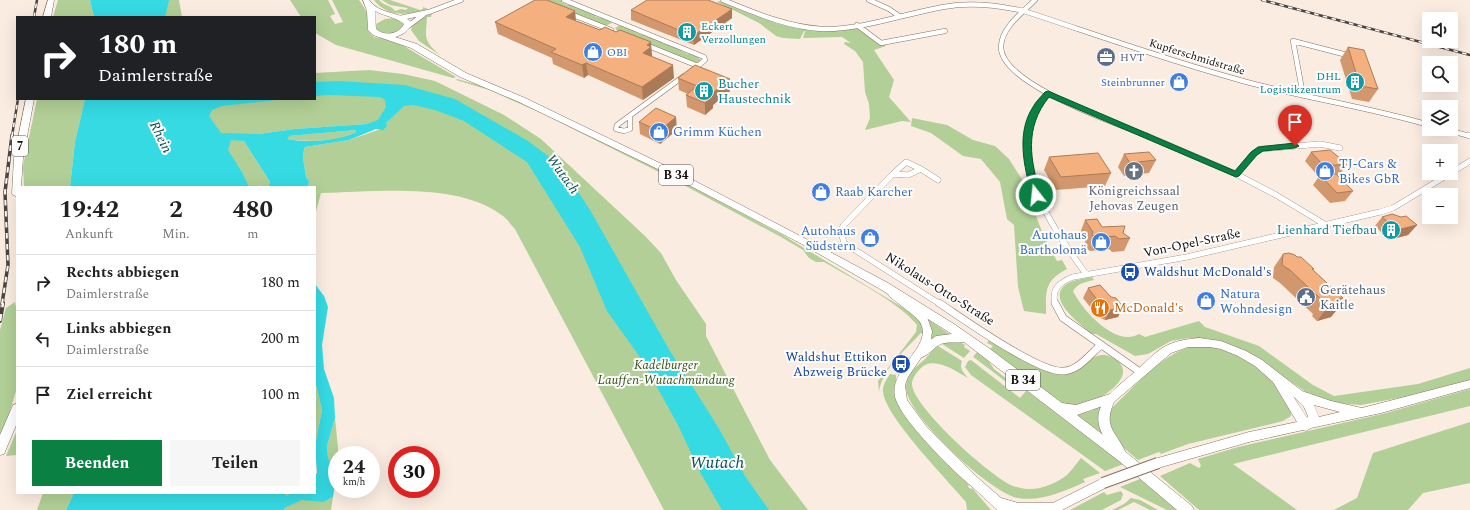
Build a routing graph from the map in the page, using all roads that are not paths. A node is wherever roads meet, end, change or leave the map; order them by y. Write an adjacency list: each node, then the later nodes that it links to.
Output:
1 (51, 0): 11 (main road)
2 (461, 0): 10 (street)
3 (564, 0): 14 (street)
4 (723, 0): 16 (street, Kupferschmidstraße)
5 (869, 0): 12 (street)
6 (1035, 0): 9 (street)
7 (368, 3): 13 (main road); 15 (main road)
8 (563, 11): 18 (street)
9 (1024, 11): 12 (street, Kupferschmidstraße); 26 (street); 27 (street, Kupferschmidstraße)
10 (430, 12): 13 (street); 17 (street)
11 (47, 16)
12 (899, 16): 16 (street, Kupferschmidstraße)
13 (397, 17): 15 (main road); 17 (main road)
14 (618, 22): 18 (street); 25 (street)
15 (373, 24): 21 (main road, B 34)
16 (857, 25): 20 (street)
17 (407, 27): 21 (main road); 23 (main road)
18 (608, 29): 19 (street)
19 (614, 31)
20 (945, 31)
21 (385, 36): 23 (main road, B 34)
22 (639, 42): 25 (street)
23 (414, 46): 44 (main road, B 34)
24 (1356, 57): 27 (street)
25 (698, 66): 29 (street)
26 (1048, 94): 38 (street); 43 (street)
27 (1302, 95): 30 (street, Kupferschmidstraße)
28 (30, 100): 41 (main road, 7)
29 (630, 117)
30 (1422, 123)
31 (1458, 133): 32 (street)
32 (1470, 136)
33 (1340, 148): 38 (street)
34 (1470, 161): 36 (street, Von-Opel-Straße)
35 (921, 169): 37 (street); 37 (street, Nikolaus-Otto-Straße); 39 (street, Nikolaus-Otto-Straße)
36 (1458, 169)
37 (893, 174): 46 (street, Nikolaus-Otto-Straße)
38 (1236, 174): 42 (street)
39 (938, 180)
40 (1439, 180): 42 (street, Von-Opel-Straße)
41 (17, 186)
42 (1326, 225): 43 (street, Von-Opel-Straße)
43 (1086, 274): 46 (street, Von-Opel-Straße)
44 (884, 286): 45 (main road, B 34); 47 (main road)
45 (970, 341): 47 (main road); 53 (main road, B 34)
46 (1101, 344): 48 (street, Von-Opel-Straße)
47 (919, 354): 59 (main road)
48 (1140, 372): 49 (main road); 52 (main road)
49 (1276, 378): 51 (main road); 56 (main road)
50 (1470, 384): 55 (main road)
51 (1294, 390): 55 (main road); 56 (main road)
52 (1110, 399): 53 (main road); 58 (main road)
53 (1059, 408): 58 (main road, B 34)
54 (16, 410): 57 (main road)
55 (1365, 412): 56 (main road)
56 (1306, 426): 60 (main road, bridge)
57 (0, 450)
58 (1123, 457): 61 (main road, B 34)
59 (1001, 506): 60 (main road)
60 (1052, 509)
61 (1187, 510)

